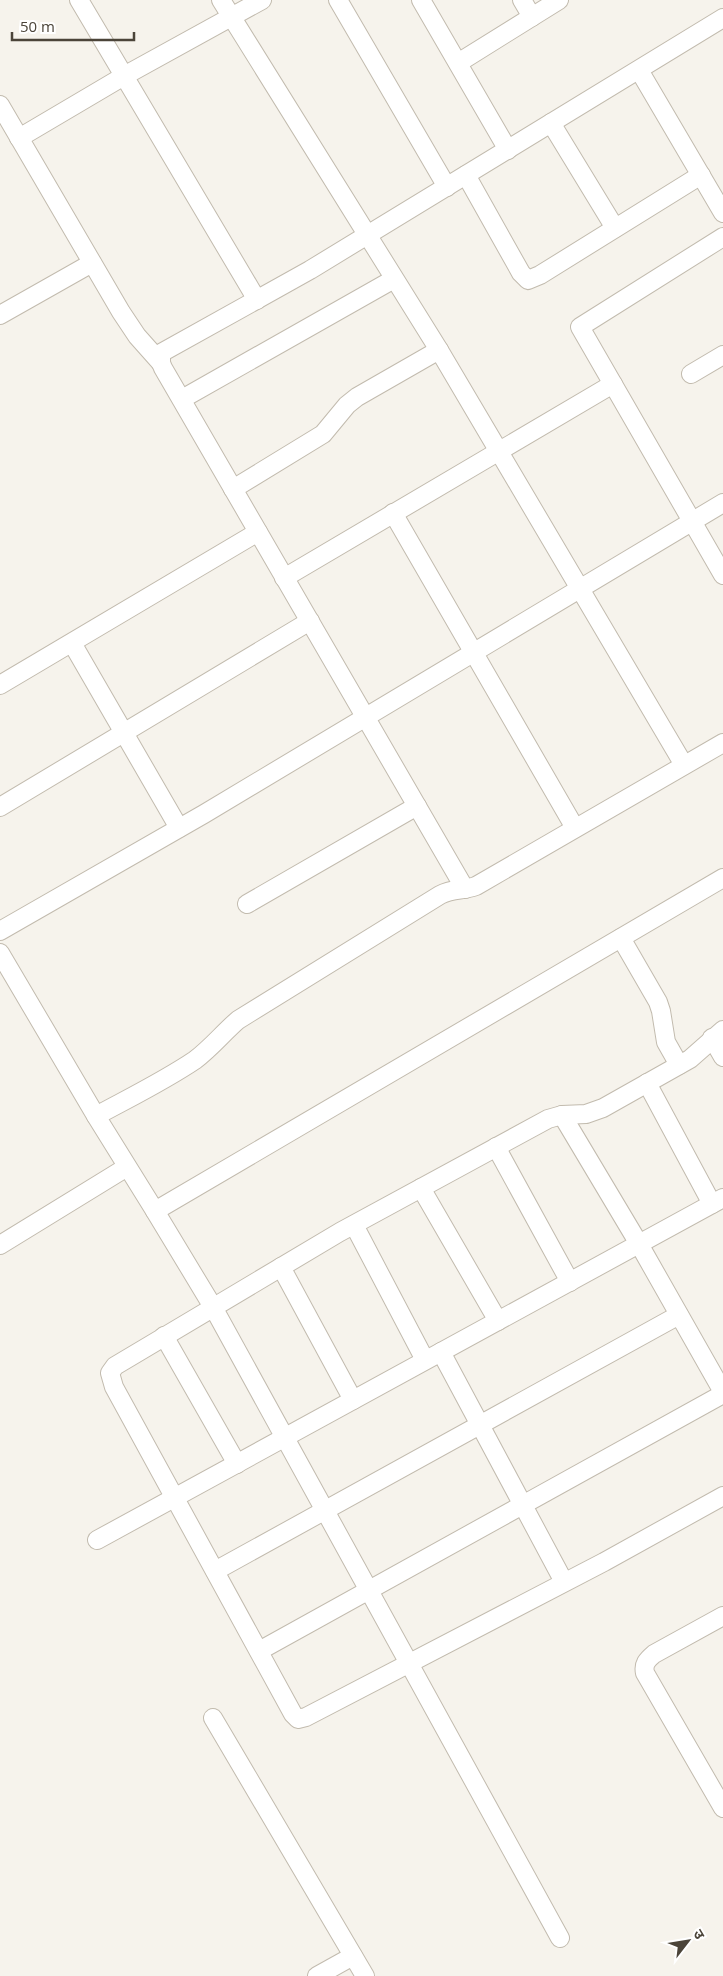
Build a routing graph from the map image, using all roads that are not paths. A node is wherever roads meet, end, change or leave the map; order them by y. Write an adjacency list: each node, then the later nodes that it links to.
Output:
1 (79, 0): 13 (street)
2 (221, 0): 8 (street)
3 (262, 0): 8 (street)
4 (338, 0): 20 (street)
5 (421, 0): 11 (street)
6 (522, 0): 9 (street)
7 (559, 0): 9 (street)
8 (231, 17): 13 (street); 23 (street)
9 (532, 17): 11 (street)
10 (723, 18): 12 (street)
11 (458, 63): 17 (street)
12 (639, 70): 15 (street); 19 (street)
13 (124, 76): 16 (street); 27 (street)
14 (0, 105): 16 (street)
15 (551, 123): 17 (street); 22 (street)
16 (19, 138): 25 (street)
17 (508, 150): 18 (street)
18 (466, 175): 20 (street); 22 (street)
19 (701, 175): 21 (street); 22 (street)
20 (447, 187): 23 (street)
21 (723, 213)
22 (615, 228)
23 (366, 235): 26 (street); 27 (street)
24 (723, 237): 33 (street)
25 (92, 263): 28 (street); 31 (street)
26 (394, 279): 29 (street); 34 (street)
27 (257, 300): 31 (street)
28 (0, 315)
29 (439, 350): 35 (street); 36 (street)
30 (723, 355): 32 (street)
31 (161, 363): 34 (street)
32 (691, 374)
33 (613, 384): 35 (street); 39 (street)
34 (182, 399): 36 (street)
35 (497, 451): 38 (street); 43 (street)
36 (233, 489): 40 (street)
37 (723, 502): 39 (street)
38 (393, 513): 42 (street); 46 (street)
39 (692, 521): 41 (street); 43 (street)
40 (258, 532): 42 (street); 45 (street)
41 (723, 575)
42 (284, 578): 44 (street)
43 (580, 589): 46 (street); 51 (street)
44 (310, 622): 48 (street); 49 (street)
45 (72, 643): 47 (street); 49 (street)
46 (475, 652): 48 (street); 55 (street)
47 (0, 685)
48 (366, 716): 52 (street); 54 (street)
49 (123, 733): 53 (street); 54 (street)
50 (723, 743): 51 (street)
51 (684, 765): 55 (street)
52 (417, 806): 57 (street); 58 (street)
53 (0, 807)
54 (179, 828): 59 (street)
55 (575, 828): 57 (street)
56 (723, 878): 60 (street)
57 (465, 889): 67 (street)
58 (247, 904)
59 (0, 931)
60 (621, 938): 64 (street); 72 (street)
61 (0, 953): 67 (street)
62 (718, 1034): 63 (street); 64 (street)
63 (723, 1057)
64 (679, 1065): 65 (street)
65 (646, 1083): 66 (street); 71 (street)
66 (562, 1115): 68 (street); 75 (street)
67 (96, 1116): 69 (street)
68 (496, 1147): 70 (street); 77 (street)
69 (128, 1167): 72 (street); 74 (street)
70 (421, 1188): 73 (street); 80 (street)
71 (717, 1201): 75 (street)
72 (155, 1211): 78 (street)
73 (354, 1225): 76 (street); 83 (street)
74 (0, 1244)
75 (639, 1244): 77 (street); 79 (street)
76 (281, 1267): 78 (street); 85 (street)
77 (570, 1282): 80 (street)
78 (213, 1307): 81 (street); 87 (street)
79 (680, 1315): 84 (street); 86 (street)
80 (498, 1321): 82 (street)
81 (164, 1336): 88 (street); 90 (street)
82 (441, 1352): 83 (street); 86 (street)
83 (425, 1360): 85 (street)
84 (723, 1393): 91 (street)
85 (352, 1400): 87 (street)
86 (481, 1425): 91 (street); 92 (street)
87 (284, 1438): 88 (street); 92 (street)
88 (237, 1464): 90 (street)
89 (723, 1496): 95 (street)
90 (174, 1497): 93 (street); 94 (street)
91 (523, 1504): 95 (street); 96 (street)
92 (324, 1512): 94 (street); 96 (street)
93 (97, 1540)
94 (215, 1571): 98 (street)
95 (564, 1582): 99 (street)
96 (368, 1590): 98 (street); 99 (street)
97 (723, 1616): 101 (street)
98 (259, 1651): 99 (street)
99 (408, 1663): 102 (street)
100 (213, 1718): 103 (street)
101 (723, 1808)
102 (560, 1938)
103 (353, 1956): 104 (street); 105 (street)
104 (317, 1976)
105 (364, 1976)

